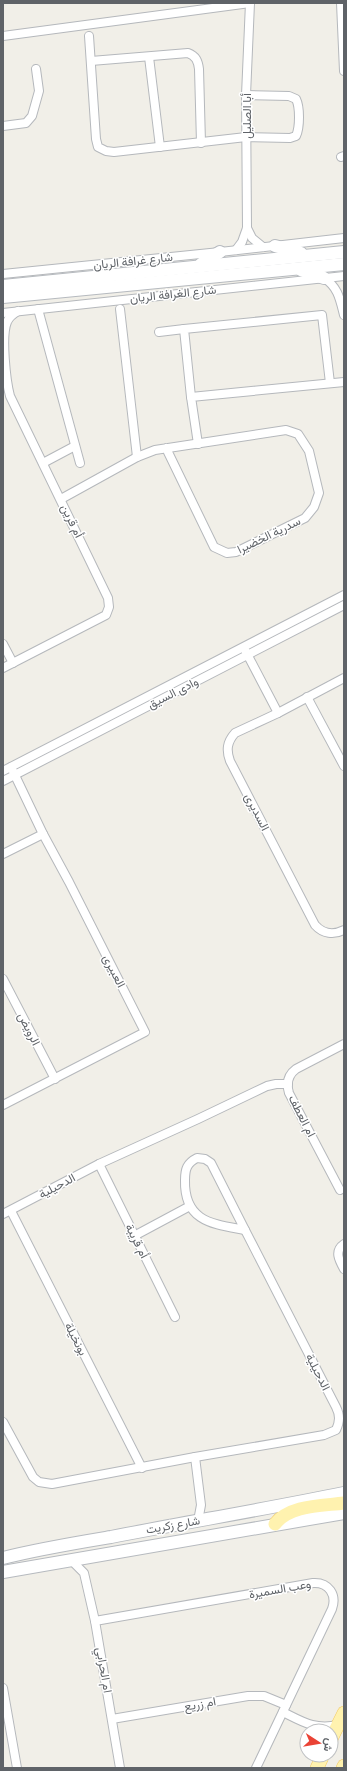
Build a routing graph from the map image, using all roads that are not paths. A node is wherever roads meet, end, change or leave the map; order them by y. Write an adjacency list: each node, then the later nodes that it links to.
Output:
1 (250, 3): 3 (street); 9 (street, أبا الصليل)
2 (341, 3): 8 (street)
3 (3, 36)
4 (89, 36): 6 (street)
5 (149, 57): 6 (street); 12 (street); 13 (street)
6 (91, 61): 13 (street)
7 (36, 69): 10 (street)
8 (344, 71)
9 (246, 95): 11 (street, أبا الصليل); 11 (street)
10 (3, 126)
11 (246, 137): 12 (street); 14 (street, أبا الصليل)
12 (201, 143): 13 (street)
13 (160, 147)
14 (247, 228): 16 (street); 17 (street, أبا الصليل)
15 (344, 238): 16 (street)
16 (269, 247): 17 (street, شارع غرافة الريان); 20 (main road)
17 (236, 250): 18 (street, شارع غرافة الريان)
18 (220, 252): 22 (main road); 24 (street, شارع غرافة الريان)
19 (344, 252): 20 (main road, شارع الغرافة الريان)
20 (310, 256): 22 (main road, شارع الغرافة الريان)
21 (344, 264): 23 (main road, شارع الغرافة الريان)
22 (198, 266): 27 (main road, شارع الغرافة الريان)
23 (298, 269): 26 (main road); 28 (main road, شارع الغرافة الريان)
24 (3, 274)
25 (344, 276): 26 (street, شارع الغرافة الريان)
26 (324, 278): 29 (street, شارع الغرافة الريان); 33 (street)
27 (3, 286)
28 (3, 297)
29 (38, 309): 31 (street, شارع الغرافة الريان); 41 (street)
30 (120, 310): 43 (street)
31 (18, 311): 32 (street, شارع الغرافة الريان); 34 (street, أم قرين)
32 (3, 313)
33 (344, 315)
34 (4, 327): 44 (street, أم قرين)
35 (184, 329): 36 (street); 38 (street); 39 (street)
36 (159, 332)
37 (344, 382): 38 (street)
38 (330, 383): 39 (street)
39 (192, 397): 40 (street)
40 (198, 444): 42 (street, سدرية الخضيرا); 42 (street, سدرية الخضيرا)
41 (75, 446): 44 (street); 45 (street)
42 (166, 448): 43 (street, سدرية الخضيرا)
43 (137, 457): 46 (street, سدرية الخضيرا)
44 (43, 463): 46 (street, أم قرين)
45 (80, 463)
46 (61, 499): 51 (street, أم قرين)
47 (344, 595): 50 (street, وادى السيق)
48 (344, 605): 50 (street, وادى السيق)
49 (3, 644): 51 (street)
50 (245, 651): 55 (street); 57 (street, وادى السيق); 59 (street, وادى السيق)
51 (13, 663): 52 (street, أم قرين)
52 (3, 668)
53 (344, 678): 54 (street, السديرى)
54 (307, 697): 55 (street, السديرى); 56 (street)
55 (278, 713): 63 (street, السديرى)
56 (344, 766)
57 (11, 767): 58 (street, وادى السيق); 59 (street, العبيرى)
58 (3, 771)
59 (15, 774): 60 (street, وادى السيق); 61 (street, العبيرى)
60 (3, 781)
61 (42, 834): 62 (street); 66 (street, العبيرى)
62 (3, 854)
63 (344, 930)
64 (3, 979): 66 (street, الرويض)
65 (344, 1044): 67 (street, ام العطف)
66 (54, 1079): 68 (street, العبيرى)
67 (288, 1084): 69 (street, الدحيلية); 70 (street, ام العطف)
68 (3, 1105)
69 (99, 1164): 72 (street, الدحيلية); 75 (street, أم قريبة)
70 (340, 1190)
71 (190, 1206): 74 (street); 74 (street, الدحيلية); 75 (street)
72 (11, 1211): 73 (street, الدحيلية); 81 (street, بونخيلة)
73 (3, 1214)
74 (245, 1230): 80 (street, الدحيلية)
75 (134, 1236): 78 (street, أم قريبة)
76 (344, 1244): 77 (street)
77 (344, 1269)
78 (175, 1317)
79 (3, 1422): 81 (street, الدحيلية)
80 (195, 1457): 81 (street, الدحيلية); 85 (street)
81 (142, 1468)
82 (344, 1493): 85 (main road, شارع زكريت)
83 (344, 1503): 86 (main road)
84 (344, 1513): 86 (main road, شارع زكريت)
85 (203, 1520): 87 (main road, شارع زكريت)
86 (275, 1524): 88 (main road, شارع زكريت)
87 (5, 1556)
88 (91, 1556): 89 (main road, شارع زكريت); 91 (street)
89 (71, 1560): 90 (main road, شارع زكريت); 91 (street)
90 (3, 1572)
91 (84, 1573): 92 (street, ام الحرابي)
92 (95, 1621): 94 (street, وعب السميرة); 96 (street, ام الحرابي)
93 (3, 1688): 99 (street)
94 (284, 1708): 96 (street, ام زريع); 97 (street); 101 (street, وعب السميرة)
95 (341, 1719): 98 (street)
96 (112, 1720): 100 (street, ام الحرابي)
97 (305, 1723)
98 (331, 1723)
99 (17, 1768)
100 (120, 1768)
101 (256, 1768)

